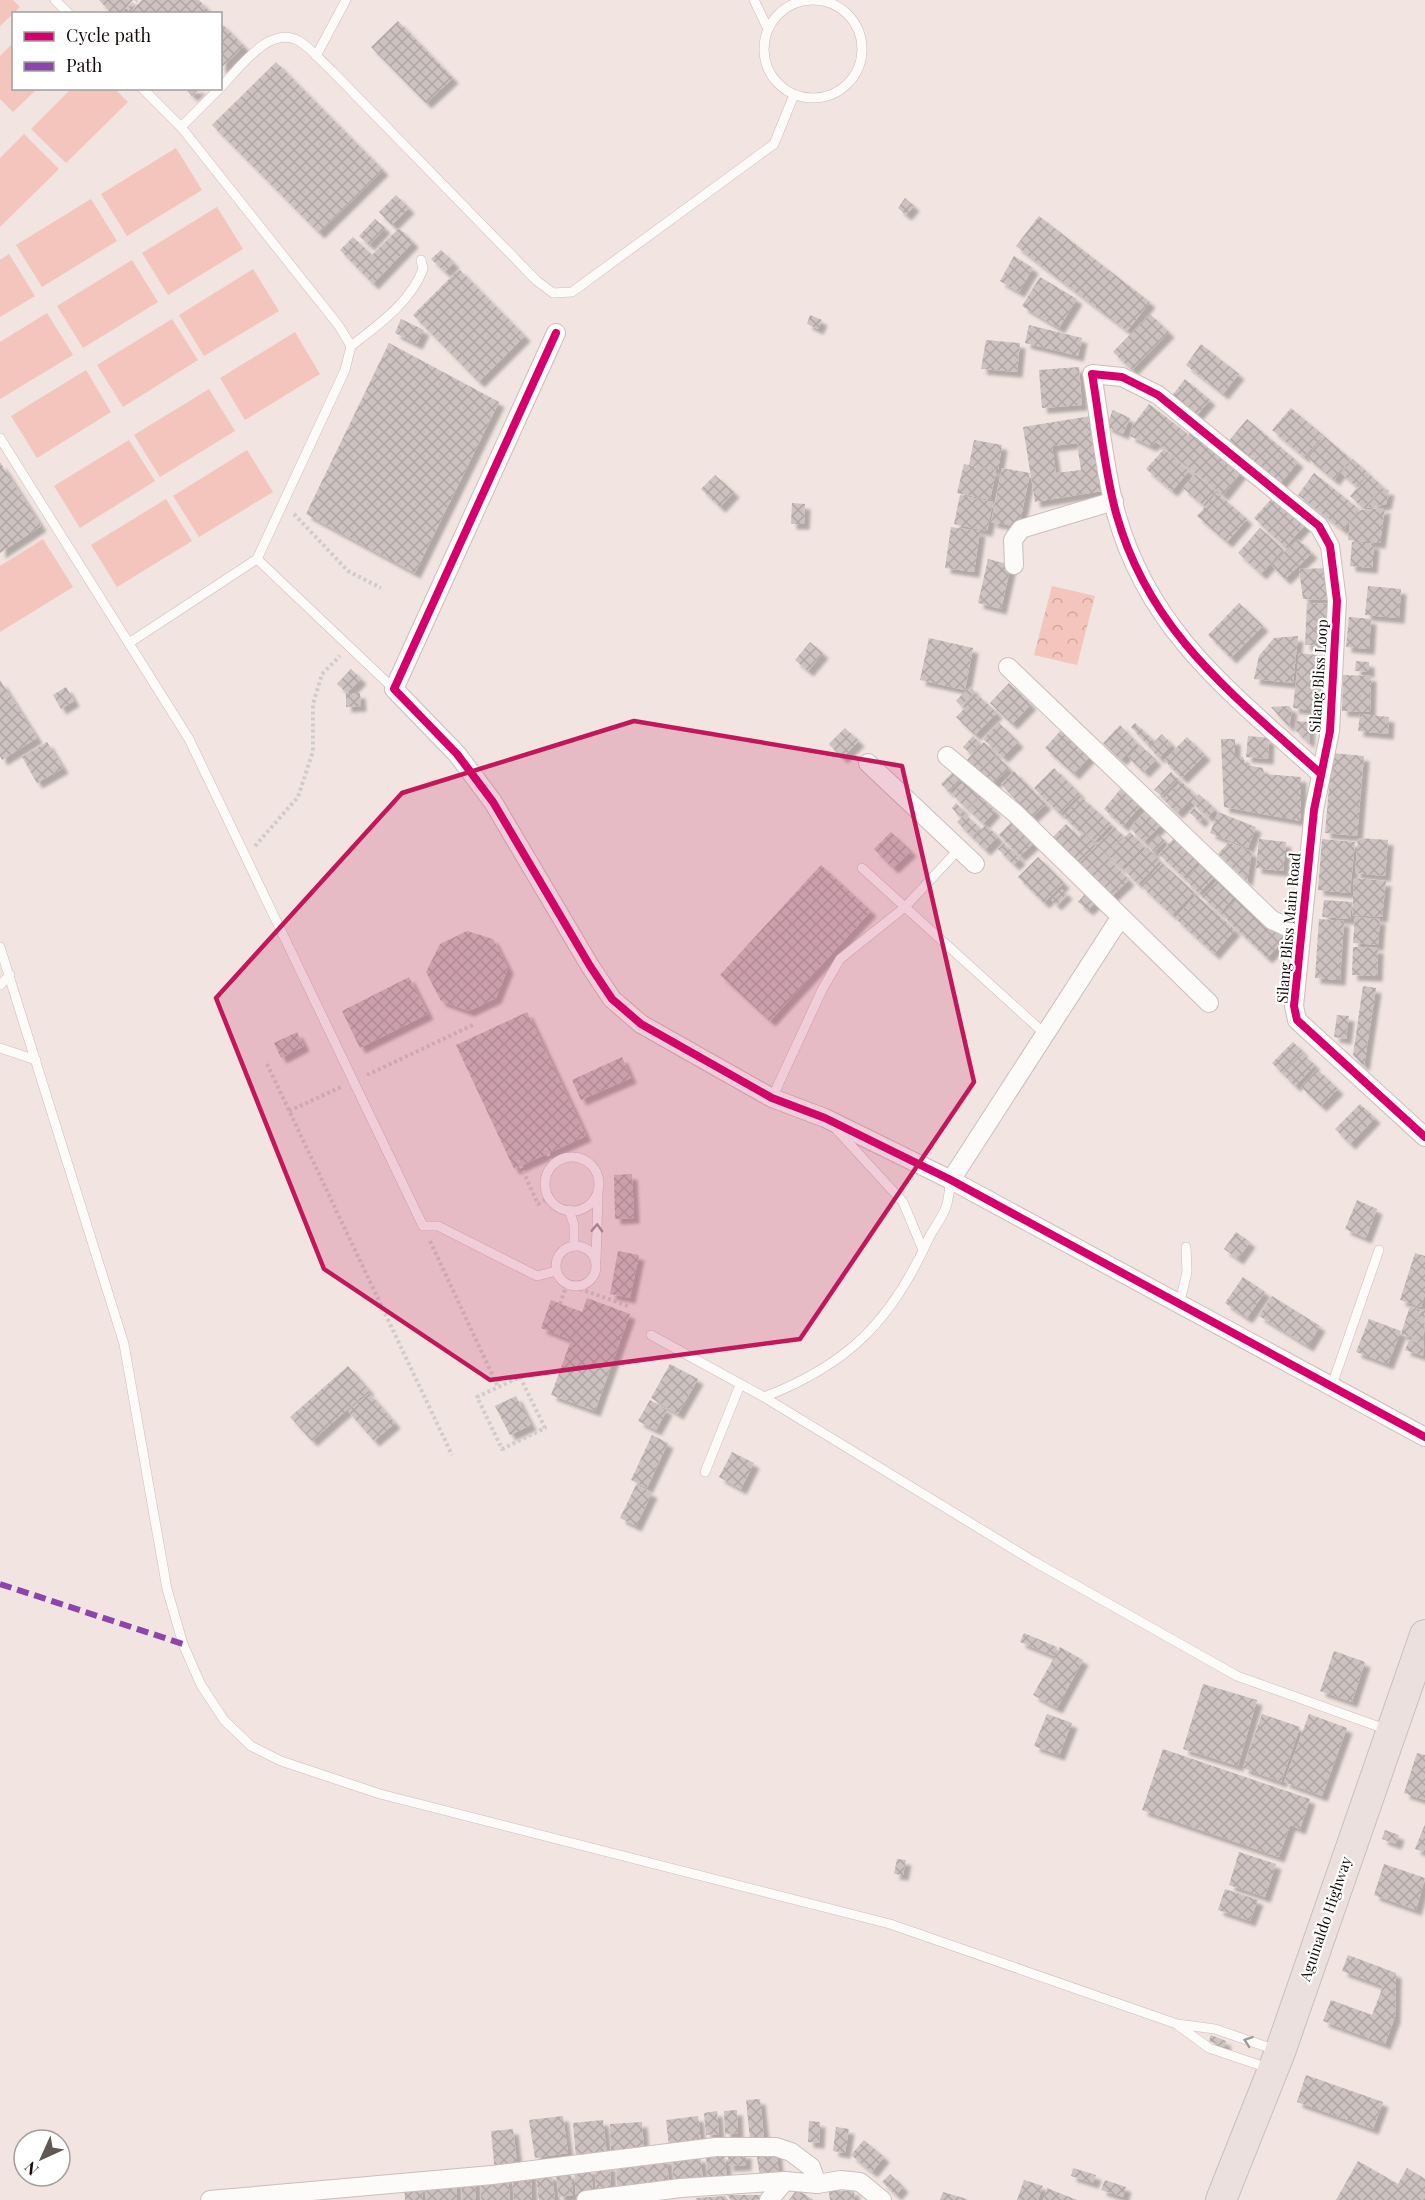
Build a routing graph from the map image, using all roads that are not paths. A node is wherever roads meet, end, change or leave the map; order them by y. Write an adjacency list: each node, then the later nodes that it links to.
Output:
1 (55, 0): 4 (lane)
2 (346, 0): 6 (lane)
3 (754, 0): 5 (lane)
4 (67, 12)
5 (768, 29): 10 (lane); 10 (lane)
6 (316, 56): 7 (lane); 10 (lane)
7 (222, 86)
8 (144, 90): 11 (lane)
9 (218, 90): 11 (lane)
10 (794, 95)
11 (181, 127): 14 (lane)
12 (421, 260): 14 (lane)
13 (556, 333): 21 (street)
14 (351, 346): 17 (lane)
15 (0, 438): 19 (lane)
16 (1114, 501): 18 (street); 24 (street, Silang Bliss Loop); 24 (street, Silang Bliss Loop)
17 (257, 559): 19 (lane); 21 (lane)
18 (1014, 565)
19 (129, 643): 49 (lane)
20 (1008, 667): 30 (street)
21 (394, 689): 38 (street)
22 (947, 756): 29 (street)
23 (867, 763): 25 (street)
24 (1321, 774): 30 (street, Silang Bliss Main Road)
25 (959, 849): 26 (street); 28 (lane)
26 (975, 864)
27 (862, 868): 28 (lane)
28 (905, 907): 35 (lane); 38 (lane)
29 (1120, 918): 34 (street); 35 (street)
30 (1300, 933): 40 (street, Silang Bliss Main Road)
31 (0, 947): 32 (lane)
32 (10, 975): 33 (lane); 37 (lane)
33 (0, 985)
34 (1209, 1003)
35 (1045, 1034): 41 (street)
36 (0, 1048): 37 (lane)
37 (36, 1059): 59 (lane)
38 (772, 1098): 39 (street)
39 (825, 1118): 41 (street); 46 (lane)
40 (1425, 1137)
41 (951, 1180): 46 (lane); 50 (street)
42 (598, 1192): 43 (lane); 43 (lane); 48 (lane, one-way to 42)
43 (569, 1210): 44 (lane)
44 (574, 1246): 48 (lane); 49 (lane)
45 (1186, 1246): 50 (lane)
46 (923, 1250): 54 (lane)
47 (1379, 1250): 53 (lane)
48 (596, 1263): 49 (lane)
49 (556, 1271)
50 (1179, 1306): 53 (street)
51 (651, 1335): 52 (lane)
52 (740, 1385): 54 (lane); 56 (lane)
53 (1332, 1385): 55 (street)
54 (764, 1397): 58 (lane)
55 (1425, 1437)
56 (705, 1473)
57 (1425, 1635): 58 (main road, Aguinaldo Highway)
58 (1390, 1731): 60 (main road, Aguinaldo Highway)
59 (1177, 2024): 60 (lane, one-way to 59); 60 (lane)
60 (1277, 2061): 70 (main road, Aguinaldo Highway)
61 (785, 2181): 62 (street); 63 (street); 68 (street)
62 (817, 2184): 64 (street); 69 (street)
63 (686, 2194): 65 (street)
64 (304, 2195): 66 (street)
65 (614, 2198): 67 (street)
66 (210, 2200)
67 (586, 2200)
68 (769, 2200)
69 (882, 2200)
70 (1221, 2200)

